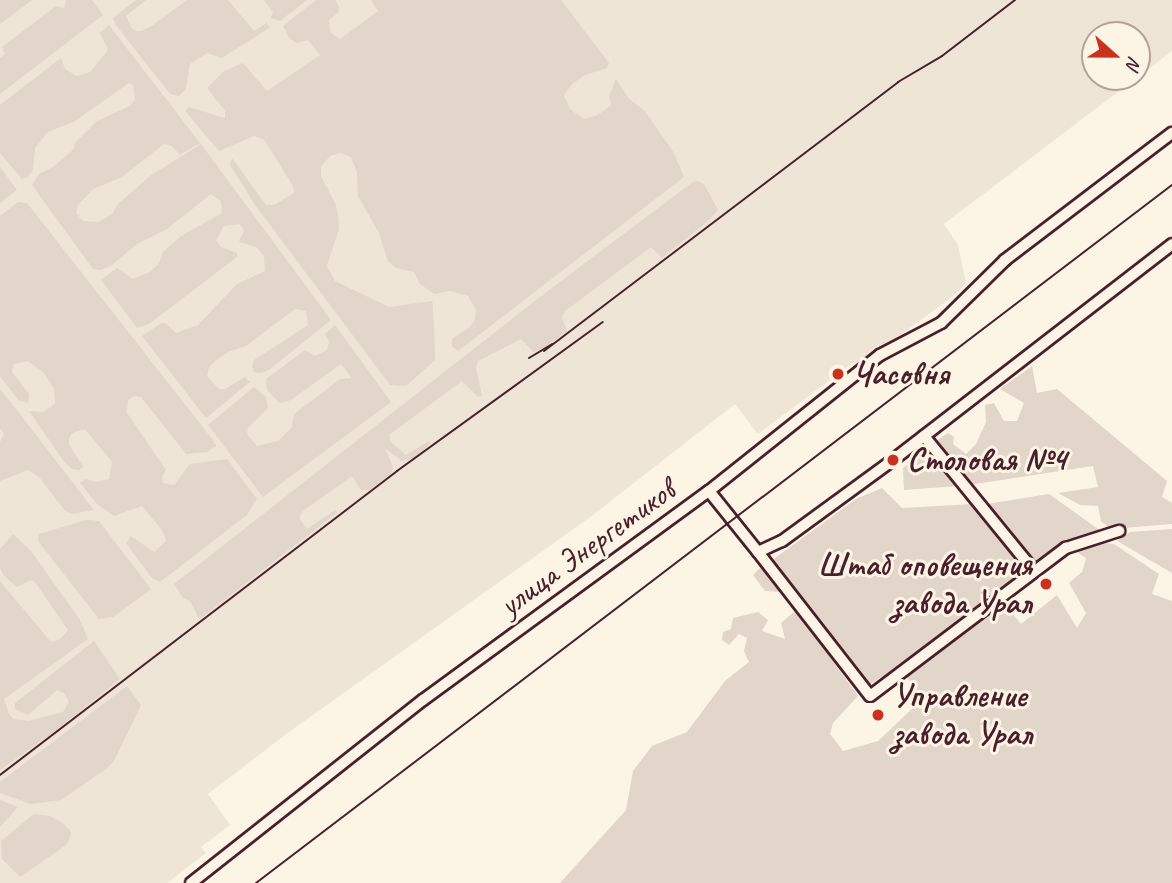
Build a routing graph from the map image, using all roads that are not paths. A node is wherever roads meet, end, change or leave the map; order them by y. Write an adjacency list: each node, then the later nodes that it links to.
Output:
1 (1172, 133): 4 (street)
2 (1172, 244): 3 (street)
3 (924, 436): 6 (street); 7 (street)
4 (709, 491): 6 (street, улица Энергетиков); 8 (street, улица Энергетиков)
5 (1119, 531): 7 (street)
6 (758, 552): 7 (street, улица Энергетиков)
7 (1034, 571)
8 (191, 883)

